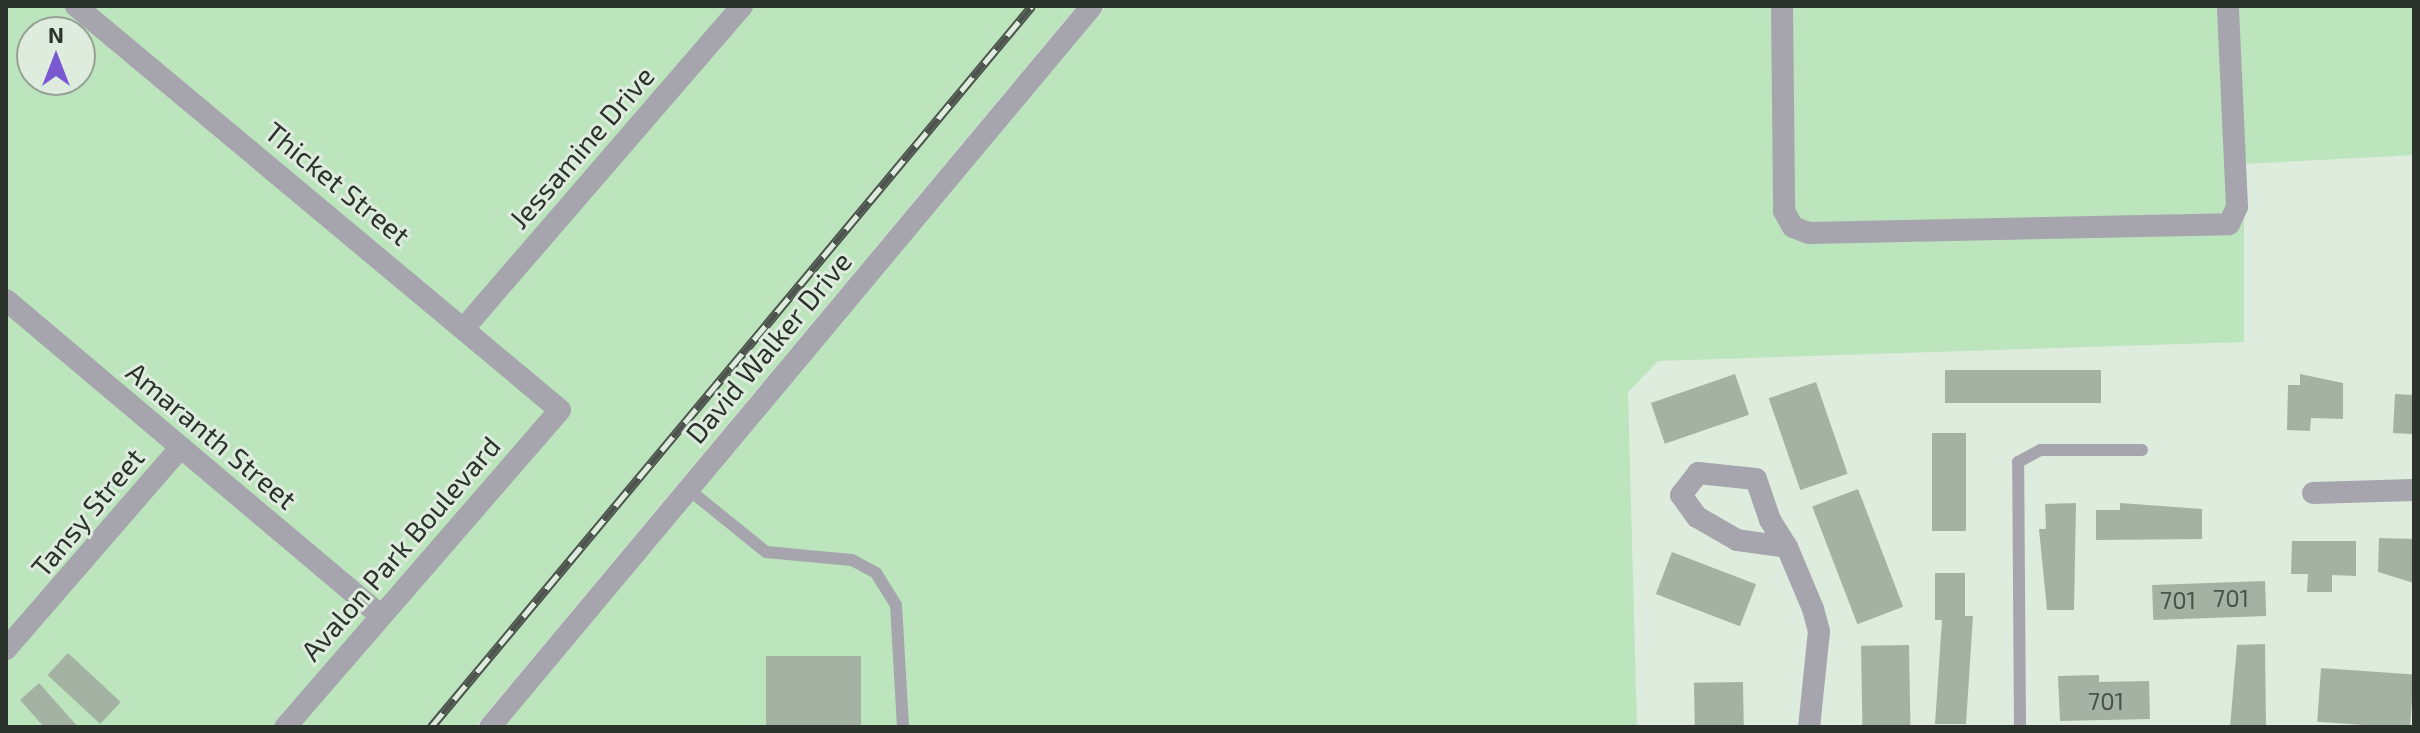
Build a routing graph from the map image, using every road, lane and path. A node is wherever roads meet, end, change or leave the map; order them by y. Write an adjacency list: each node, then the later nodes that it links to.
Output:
1 (76, 6): 7 (street, Thicket Street)
2 (742, 6): 7 (street, Jessamine Drive)
3 (1092, 6): 11 (street, David Walker Drive)
4 (1782, 6): 5 (street)
5 (2228, 6)
6 (6, 300): 9 (street, Amaranth Street)
7 (465, 327): 8 (street, Thicket Street)
8 (560, 410): 15 (street, Avalon Park Boulevard)
9 (181, 447): 15 (street, Amaranth Street); 16 (street, Tansy Street)
10 (2142, 450): 21 (lane)
11 (688, 489): 18 (street, David Walker Drive); 19 (lane)
12 (2414, 490): 13 (street)
13 (2313, 493)
14 (1787, 547): 14 (street); 20 (street)
15 (380, 615): 17 (street, Avalon Park Boulevard)
16 (6, 649)
17 (285, 727)
18 (490, 727)
19 (903, 727)
20 (1809, 727)
21 (2020, 727)

